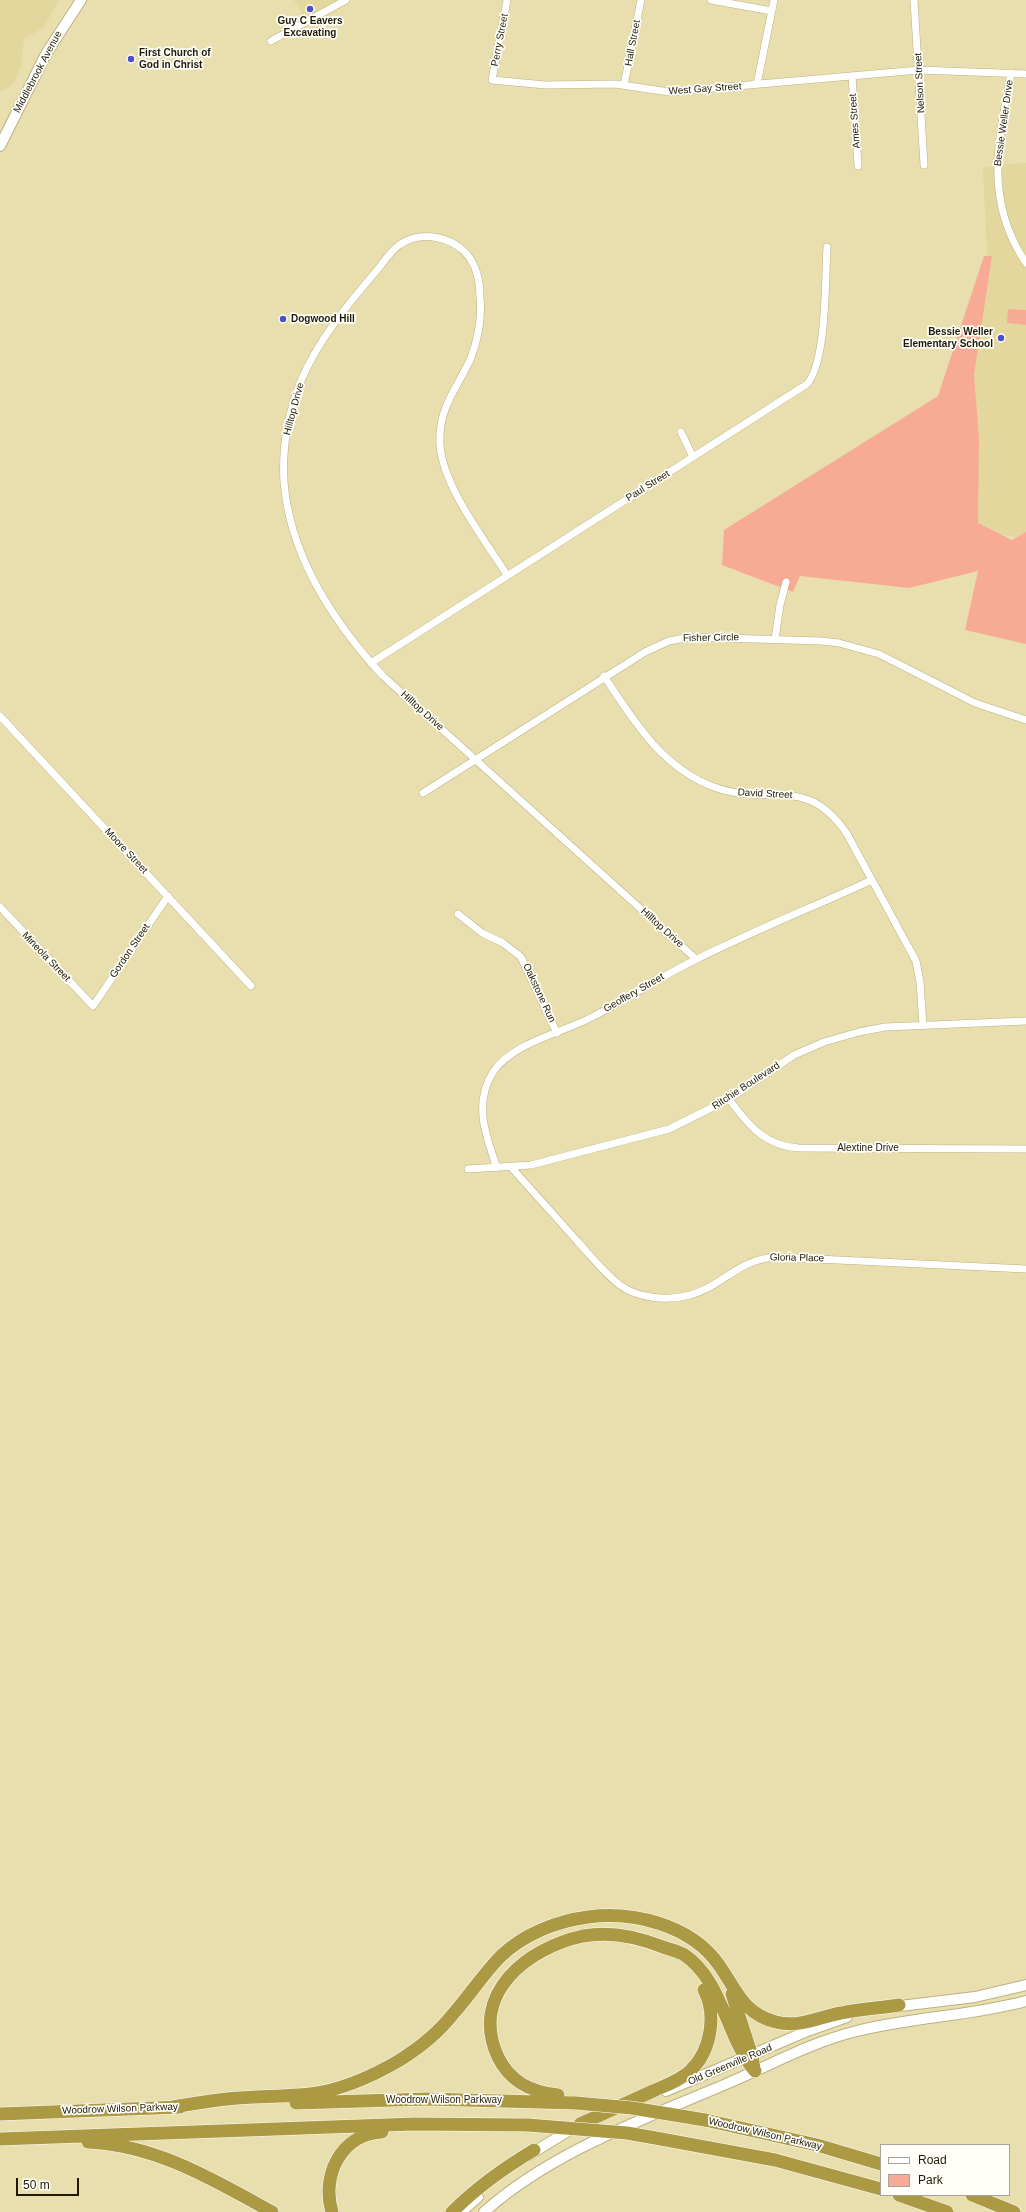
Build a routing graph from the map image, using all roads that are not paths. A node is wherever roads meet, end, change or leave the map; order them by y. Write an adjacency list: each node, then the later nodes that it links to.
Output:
1 (81, 0): 17 (main road, Middlebrook Avenue)
2 (346, 0): 9 (street)
3 (507, 0): 14 (street, Perry Street)
4 (641, 0): 16 (street, Hall Street)
5 (711, 0): 8 (street)
6 (774, 0): 8 (street)
7 (914, 0): 10 (street, Nelson Street)
8 (772, 11): 15 (street)
9 (271, 42)
10 (919, 70): 11 (street, West Gay Street); 13 (street, West Gay Street); 18 (street, Nelson Street)
11 (1011, 73): 12 (street, West Gay Street); 21 (street, Bessie Weller Drive)
12 (1026, 74)
13 (852, 76): 15 (street, West Gay Street); 19 (street, Ames Street)
14 (492, 80): 16 (street, West Gay Street)
15 (758, 84): 16 (street, West Gay Street)
16 (624, 85)
17 (0, 146)
18 (924, 165)
19 (858, 166)
20 (827, 247): 23 (street, Paul Street)
21 (1026, 263)
22 (681, 432): 23 (street)
23 (693, 457): 24 (street, Paul Street)
24 (507, 575): 27 (street, Paul Street); 27 (street, Hilltop Drive)
25 (786, 582): 26 (street)
26 (775, 639): 28 (street, Fisher Circle); 30 (street, Fisher Circle)
27 (372, 663): 31 (street, Hilltop Drive)
28 (604, 676): 31 (street, Fisher Circle); 33 (street, David Street)
29 (0, 716): 34 (street, Moore Street)
30 (1026, 720)
31 (476, 760): 32 (street, Fisher Circle); 37 (street, Hilltop Drive)
32 (423, 793)
33 (872, 880): 37 (street, Geoffery Street); 41 (street, David Street)
34 (168, 896): 38 (street, Moore Street); 39 (street, Gordon Street)
35 (0, 907): 39 (street, Mineola Street)
36 (458, 914): 42 (street, Oakstone Run)
37 (696, 959): 42 (street, Geoffery Street)
38 (251, 986)
39 (93, 1006)
40 (1026, 1021): 41 (street, Ritchie Boulevard)
41 (923, 1025): 43 (street, Ritchie Boulevard)
42 (557, 1033): 46 (street, Geoffery Street)
43 (729, 1099): 44 (street, Alextine Drive); 45 (street, Ritchie Boulevard)
44 (1026, 1149)
45 (511, 1167): 46 (street, Ritchie Boulevard); 48 (street, Gloria Place)
46 (497, 1168): 47 (street, Ritchie Boulevard)
47 (468, 1169)
48 (1026, 1269)
49 (652, 1943): 54 (highway); 56 (highway); 60 (highway)
50 (1026, 1985): 53 (main road, Old Greenville Road)
51 (730, 1986): 53 (highway); 54 (highway); 57 (highway)
52 (1026, 2001): 55 (main road, Old Greenville Road)
53 (900, 2005): 54 (main road, Old Greenville Road)
54 (748, 2058): 55 (highway); 60 (main road, Old Greenville Road)
55 (755, 2072): 71 (main road, Old Greenville Road)
56 (580, 2101): 57 (highway, Woodrow Wilson Parkway); 63 (highway, Woodrow Wilson Parkway, bridge)
57 (173, 2107): 58 (highway, Woodrow Wilson Parkway)
58 (0, 2114)
59 (506, 2124): 61 (highway); 64 (highway, bridge); 68 (highway)
60 (580, 2124): 62 (main road, Old Greenville Road)
61 (0, 2139): 67 (highway)
62 (534, 2150): 69 (highway); 70 (main road, Old Greenville Road)
63 (880, 2164)
64 (880, 2189)
65 (902, 2196): 72 (highway)
66 (974, 2196): 73 (highway)
67 (272, 2212)
68 (332, 2212)
69 (452, 2212)
70 (462, 2212)
71 (484, 2212)
72 (947, 2212)
73 (1014, 2212)

